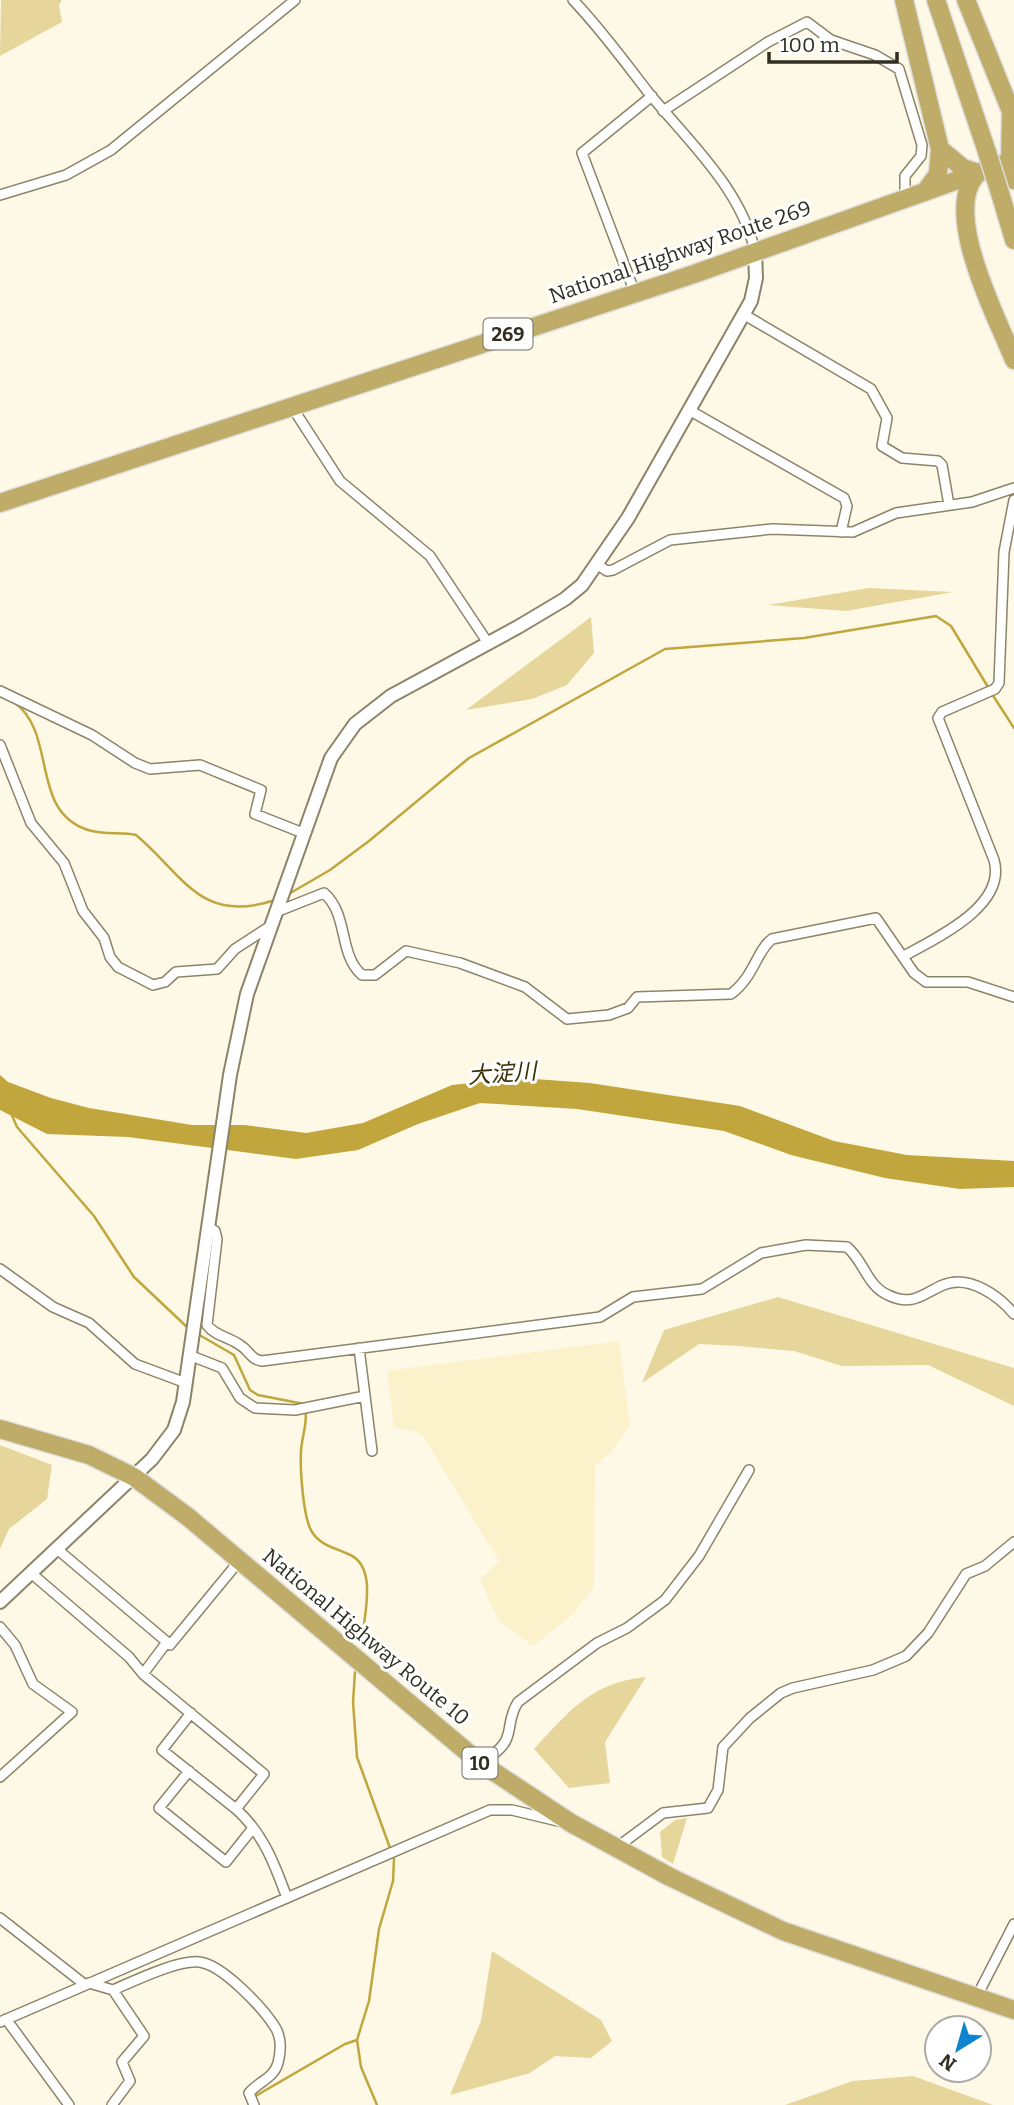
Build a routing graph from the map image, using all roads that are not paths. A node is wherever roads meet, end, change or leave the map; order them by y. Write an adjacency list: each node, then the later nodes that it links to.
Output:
1 (295, 0): 14 (street)
2 (573, 0): 6 (street)
3 (904, 0): 9 (highway)
4 (936, 0): 11 (highway)
5 (966, 0): 8 (highway)
6 (652, 96): 7 (street); 19 (street)
7 (663, 111): 15 (street); 18 (street)
8 (1013, 116): 10 (highway)
9 (940, 149): 11 (highway); 13 (highway)
10 (1012, 161): 11 (highway, National Highway Route 269 / 269)
11 (984, 165): 12 (highway); 13 (highway, National Highway Route 269 / 269); 16 (highway, bridge); 17 (highway)
12 (1014, 180)
13 (925, 192): 15 (highway, National Highway Route 269 / 269); 17 (highway)
14 (0, 195)
15 (905, 199): 18 (highway, National Highway Route 269 / 269)
16 (1014, 240)
17 (968, 241): 21 (highway)
18 (755, 252): 19 (highway, National Highway Route 269 / 269); 20 (street)
19 (635, 293): 22 (highway, National Highway Route 269 / 269)
20 (743, 314): 23 (street); 27 (street)
21 (1014, 360)
22 (292, 407): 26 (highway, National Highway Route 269 / 269); 30 (street)
23 (689, 410): 28 (street); 29 (street)
24 (1014, 488): 27 (street)
25 (1014, 500): 35 (street)
26 (0, 503)
27 (949, 505): 28 (street)
28 (841, 532): 29 (street)
29 (598, 565): 30 (street)
30 (488, 643): 33 (street)
31 (0, 691): 33 (street)
32 (0, 745): 34 (street)
33 (303, 832): 34 (street)
34 (278, 908): 35 (street); 37 (street)
35 (904, 956): 36 (street)
36 (1014, 997)
37 (208, 1227): 40 (street); 41 (street)
38 (0, 1269): 42 (street)
39 (1014, 1314): 40 (street)
40 (359, 1348): 43 (street)
41 (189, 1354): 42 (street); 43 (street)
42 (186, 1382): 47 (street)
43 (365, 1396): 45 (street)
44 (0, 1429): 47 (highway, National Highway Route 10 / 10)
45 (372, 1451)
46 (749, 1470): 57 (street)
47 (134, 1477): 49 (street); 50 (highway, National Highway Route 10 / 10)
48 (1014, 1542): 63 (street)
49 (57, 1549): 51 (street); 54 (street)
50 (240, 1560): 54 (street); 57 (highway, National Highway Route 10 / 10)
51 (31, 1573): 52 (street); 55 (street)
52 (0, 1602)
53 (0, 1627): 59 (street)
54 (167, 1642): 55 (street)
55 (143, 1674): 56 (street)
56 (191, 1713): 58 (street); 60 (street)
57 (479, 1762): 61 (highway, National Highway Route 10 / 10)
58 (189, 1771): 60 (street); 62 (street)
59 (0, 1777)
60 (236, 1809): 62 (street)
61 (571, 1823): 63 (highway, National Highway Route 10 / 10); 64 (street)
62 (253, 1828): 64 (street)
63 (616, 1848): 69 (highway, National Highway Route 10 / 10)
64 (287, 1898): 67 (street)
65 (0, 1918): 67 (street)
66 (1014, 1924): 69 (street)
67 (86, 1983): 68 (street); 71 (street)
68 (113, 1990): 73 (street); 74 (street)
69 (976, 1998): 70 (highway, National Highway Route 10 / 10)
70 (1014, 2010)
71 (3, 2021): 72 (street)
72 (69, 2105)
73 (112, 2105)
74 (254, 2105)

